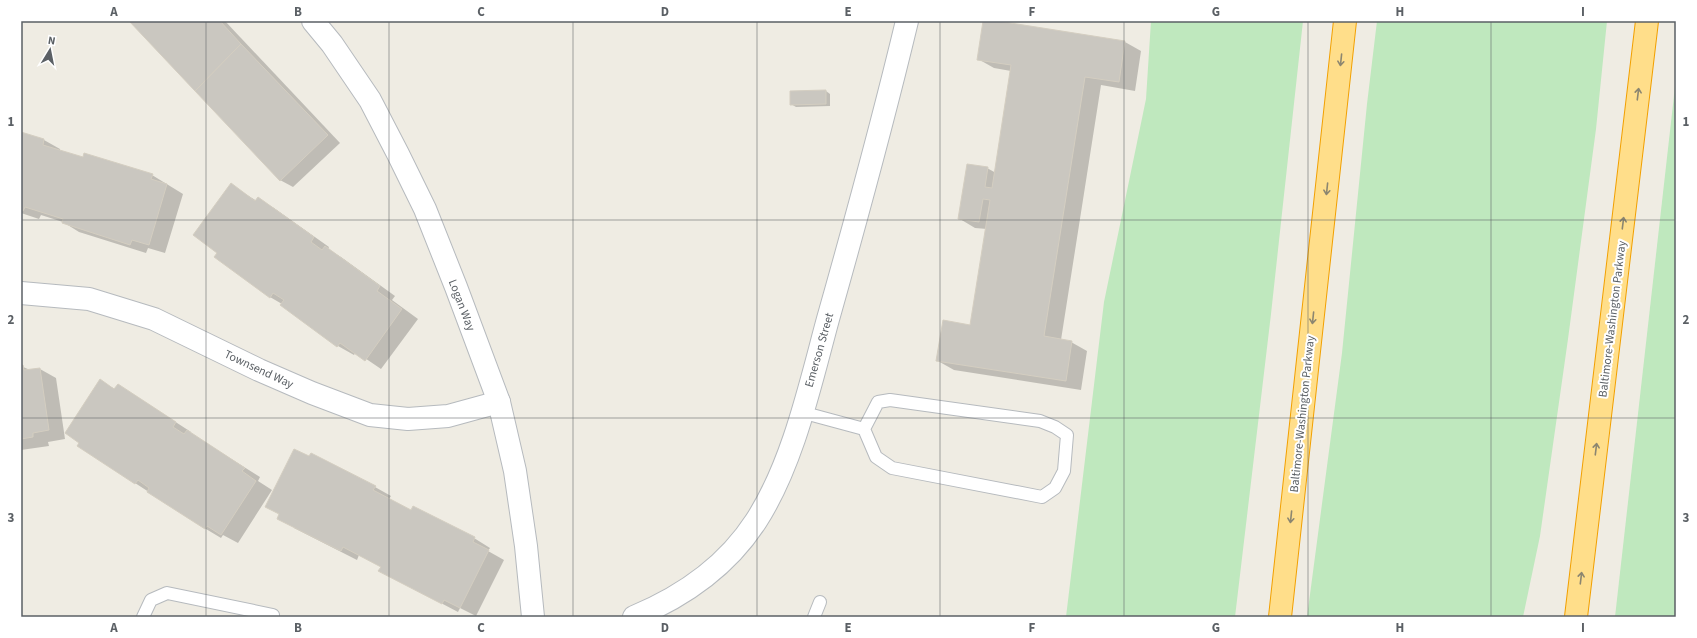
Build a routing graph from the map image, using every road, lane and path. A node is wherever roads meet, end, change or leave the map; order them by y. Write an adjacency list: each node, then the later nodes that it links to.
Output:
1 (313, 21): 6 (street, Logan Way)
2 (907, 21): 7 (street, Emerson Street)
3 (1345, 21): 15 (highway, Baltimore-Washington Parkway, one-way to 15)
4 (1647, 21): 16 (highway, Baltimore-Washington Parkway, one-way to 4)
5 (21, 293): 6 (street, Townsend Way)
6 (499, 402): 12 (street, Logan Way)
7 (801, 412): 8 (lane); 13 (street, Emerson Street)
8 (864, 429): 8 (lane)
9 (820, 602): 14 (lane)
10 (273, 615): 11 (lane)
11 (143, 617)
12 (533, 617)
13 (634, 617)
14 (814, 617)
15 (1280, 617)
16 (1576, 617)

